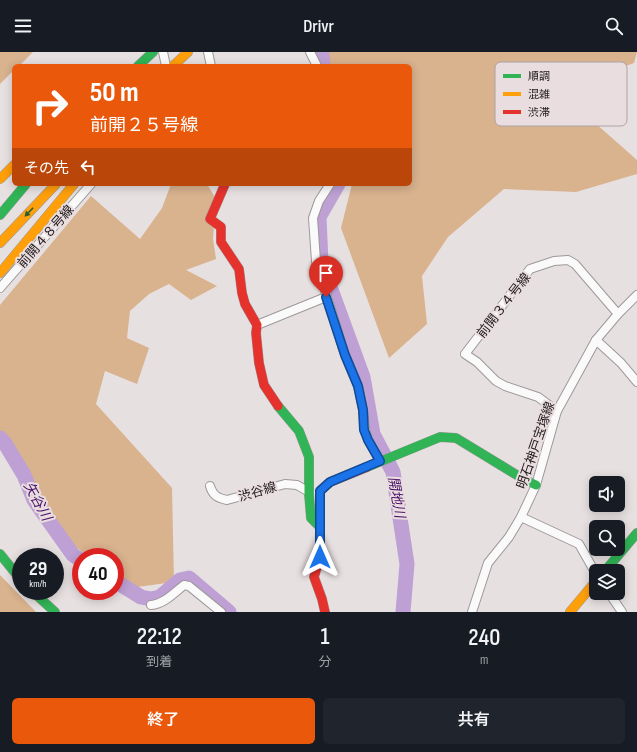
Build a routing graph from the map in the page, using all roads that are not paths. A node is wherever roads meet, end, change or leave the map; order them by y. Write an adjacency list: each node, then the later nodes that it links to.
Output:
1 (163, 52): 7 (street)
2 (188, 52): 8 (main road)
3 (192, 52): 9 (main road)
4 (310, 52): 10 (street)
5 (151, 54): 6 (main road)
6 (140, 64)
7 (166, 64)
8 (175, 64)
9 (181, 64)
10 (316, 64)
11 (12, 167): 12 (main road)
12 (0, 179)
13 (24, 186): 19 (main road)
14 (54, 186): 20 (main road, one-way to 20)
15 (72, 186): 21 (main road)
16 (89, 186): 22 (street, 前開４８号線)
17 (224, 186): 26 (main road)
18 (329, 186): 24 (street)
19 (0, 215)
20 (0, 242)
21 (0, 273)
22 (0, 288)
23 (637, 295): 25 (street, 明石神戸宝塚線)
24 (326, 297): 26 (street); 30 (street)
25 (618, 314): 27 (street, 明石神戸宝塚線); 29 (street, 前開３４号線)
26 (257, 325): 33 (main road)
27 (596, 340): 28 (street); 29 (street, 明石神戸宝塚線)
28 (637, 382)
29 (557, 411): 31 (street, 明石神戸宝塚線)
30 (380, 461): 31 (main road); 35 (main road)
31 (536, 485): 34 (street, 明石神戸宝塚線)
32 (210, 486): 33 (street, 渋谷線)
33 (308, 492): 35 (main road)
34 (521, 517): 38 (street); 48 (street, 明石神戸宝塚線)
35 (320, 527): 47 (main road)
36 (637, 533): 39 (main road)
37 (0, 554): 40 (main road)
38 (590, 564)
39 (611, 564)
40 (12, 569)
41 (589, 589): 49 (main road)
42 (42, 600): 45 (main road)
43 (614, 600): 50 (street)
44 (151, 605): 46 (street)
45 (55, 612)
46 (221, 612)
47 (325, 612)
48 (472, 612)
49 (570, 612)
50 (622, 612)

